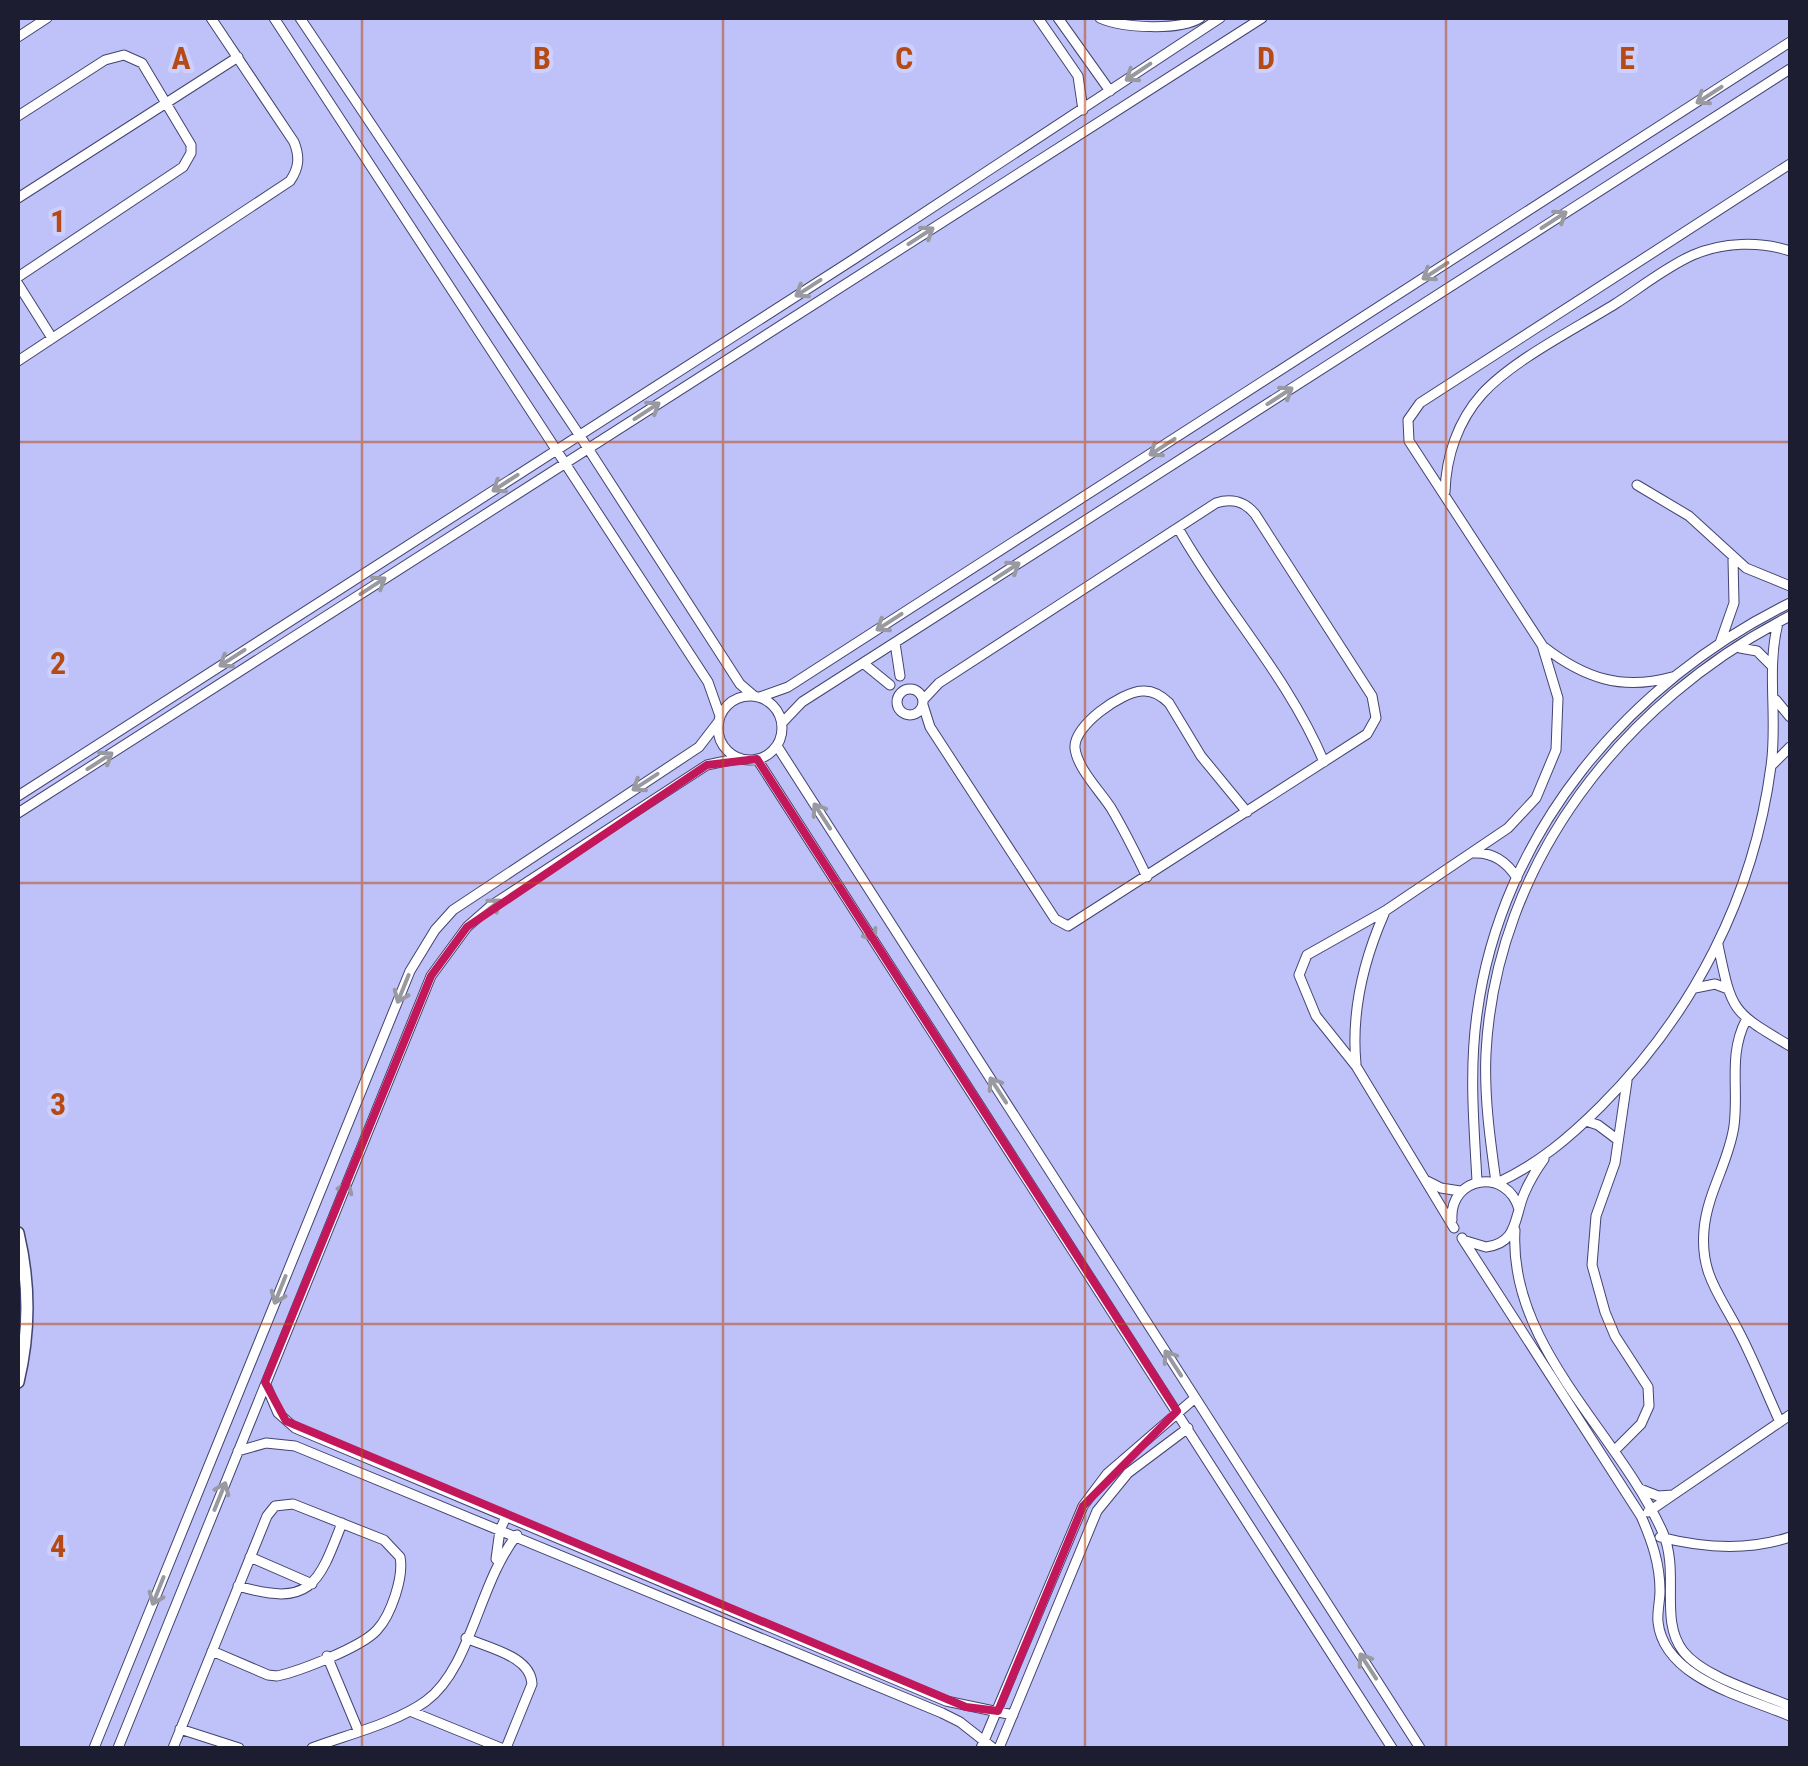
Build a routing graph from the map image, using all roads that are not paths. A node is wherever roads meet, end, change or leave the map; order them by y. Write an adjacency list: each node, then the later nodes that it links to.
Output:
1 (47, 18): 12 (street)
2 (211, 18): 14 (street)
3 (274, 18): 27 (street)
4 (300, 18): 26 (street)
5 (1038, 18): 18 (street)
6 (1058, 18): 16 (street)
7 (1100, 18): 11 (street)
8 (1200, 18): 11 (street)
9 (1220, 18): 16 (street, one-way to 16)
10 (1262, 18): 28 (street, one-way to 10)
11 (1144, 21)
12 (18, 38)
13 (1790, 42): 49 (street, one-way to 49)
14 (238, 57): 17 (street); 24 (street)
15 (1790, 69): 38 (street, one-way to 15)
16 (1110, 90): 18 (street)
17 (167, 102): 19 (street); 21 (street); 23 (street)
18 (1083, 110): 26 (street, one-way to 26)
19 (18, 116)
20 (1790, 164): 31 (street)
21 (18, 198)
22 (1790, 251): 31 (street)
23 (18, 280): 24 (street)
24 (52, 338): 25 (street)
25 (18, 361)
26 (580, 436): 27 (street); 28 (street)
27 (557, 450): 29 (street); 63 (street, one-way to 63)
28 (586, 450): 29 (street); 49 (street)
29 (563, 464): 54 (street); 67 (street, one-way to 29)
30 (1638, 485): 33 (street)
31 (1444, 495): 40 (street)
32 (1178, 528): 47 (street); 61 (street); 61 (street)
33 (1733, 559): 34 (street); 39 (street)
34 (1790, 586)
35 (1790, 603): 39 (street)
36 (1790, 616): 37 (street)
37 (1778, 622): 41 (street); 44 (street)
38 (895, 642): 43 (street); 48 (street)
39 (1720, 644): 42 (street)
40 (1542, 645): 46 (street); 64 (street)
41 (1736, 649): 44 (street); 45 (street)
42 (1694, 660): 45 (street); 46 (street)
43 (863, 663): 48 (street); 55 (street)
44 (1771, 665): 50 (street)
45 (1703, 670): 79 (street)
46 (1675, 676): 65 (street)
47 (938, 683): 48 (street); 51 (street)
48 (901, 687): 51 (street); 52 (street)
49 (757, 697): 54 (street); 55 (street)
50 (1775, 699): 53 (street); 62 (street)
51 (923, 703): 52 (street); 56 (street)
52 (912, 715): 56 (street)
53 (1790, 717)
54 (720, 719): 59 (street); 90 (street, one-way to 90)
55 (782, 723): 57 (street)
56 (930, 726): 69 (street)
57 (777, 746): 60 (street); 98 (street, one-way to 57)
58 (1790, 747): 62 (street)
59 (740, 758): 60 (street); 93 (street, one-way to 59)
60 (758, 759): 99 (street, one-way to 99)
61 (1324, 762): 66 (street)
62 (1771, 766): 72 (street)
63 (18, 796)
64 (1536, 798): 65 (street); 68 (street)
65 (1554, 808): 70 (street)
66 (1247, 812): 69 (street); 69 (street)
67 (18, 814)
68 (1472, 853): 70 (street); 71 (street)
69 (1147, 877)
70 (1517, 878): 80 (street)
71 (1385, 912): 77 (street); 77 (street)
72 (1718, 944): 73 (street); 74 (street)
73 (1695, 988): 74 (street); 78 (street)
74 (1728, 989): 75 (street)
75 (1746, 1020): 76 (street); 101 (street)
76 (1790, 1046)
77 (1356, 1066): 84 (street)
78 (1628, 1080): 81 (street); 82 (street)
79 (1486, 1090): 80 (street); 86 (street)
80 (1473, 1091): 85 (street)
81 (1586, 1121): 82 (street); 83 (street)
82 (1618, 1140): 103 (street)
83 (1548, 1153): 86 (street); 88 (street)
84 (1424, 1179): 87 (street); 89 (street)
85 (1478, 1181): 86 (street); 87 (street)
86 (1496, 1182): 88 (street)
87 (1460, 1191): 89 (street)
88 (1518, 1210): 91 (street)
89 (1454, 1228): 94 (street)
90 (304, 1229): 93 (street); 134 (street, one-way to 134)
91 (1514, 1230): 94 (street); 97 (street)
92 (18, 1233): 95 (street)
93 (326, 1237): 96 (street)
94 (1462, 1238): 97 (street)
95 (18, 1382)
96 (265, 1382): 104 (street); 109 (street)
97 (1567, 1393): 103 (street); 108 (street)
98 (1195, 1398): 99 (street); 141 (street, one-way to 98)
99 (1177, 1411): 102 (street); 128 (street)
100 (1790, 1415): 101 (street)
101 (1780, 1422): 106 (street)
102 (1188, 1428): 129 (street); 140 (street)
103 (1614, 1451): 105 (street)
104 (238, 1452): 112 (street); 135 (street, one-way to 104)
105 (1638, 1488): 106 (street); 107 (street)
106 (1674, 1495): 107 (street)
107 (1652, 1510): 108 (street); 116 (street)
108 (1641, 1516): 113 (street)
109 (506, 1517): 110 (street); 112 (street)
110 (522, 1523): 114 (street); 128 (street)
111 (342, 1524): 117 (street); 119 (street); 125 (street)
112 (500, 1530): 114 (street); 118 (street)
113 (1650, 1534): 116 (street); 122 (street)
114 (516, 1536): 118 (street); 133 (street)
115 (1790, 1537): 116 (street)
116 (1665, 1539): 121 (street)
117 (250, 1558): 119 (street); 120 (street)
118 (496, 1562): 123 (street)
119 (312, 1584): 120 (street)
120 (238, 1586): 124 (street)
121 (1670, 1616): 122 (street); 126 (street)
122 (1657, 1618): 130 (street)
123 (466, 1638): 127 (street); 139 (street)
124 (212, 1651): 125 (street); 131 (street)
125 (326, 1656): 132 (street)
126 (1790, 1706)
127 (410, 1710): 132 (street); 139 (street)
128 (998, 1711): 129 (street); 133 (street)
129 (1013, 1714): 133 (street)
130 (1790, 1716)
131 (180, 1729): 136 (street); 137 (street)
132 (358, 1730): 138 (street)
133 (989, 1747)
134 (94, 1748)
135 (118, 1748)
136 (172, 1748)
137 (240, 1748)
138 (312, 1748)
139 (503, 1748)
140 (1392, 1748)
141 (1420, 1748)

